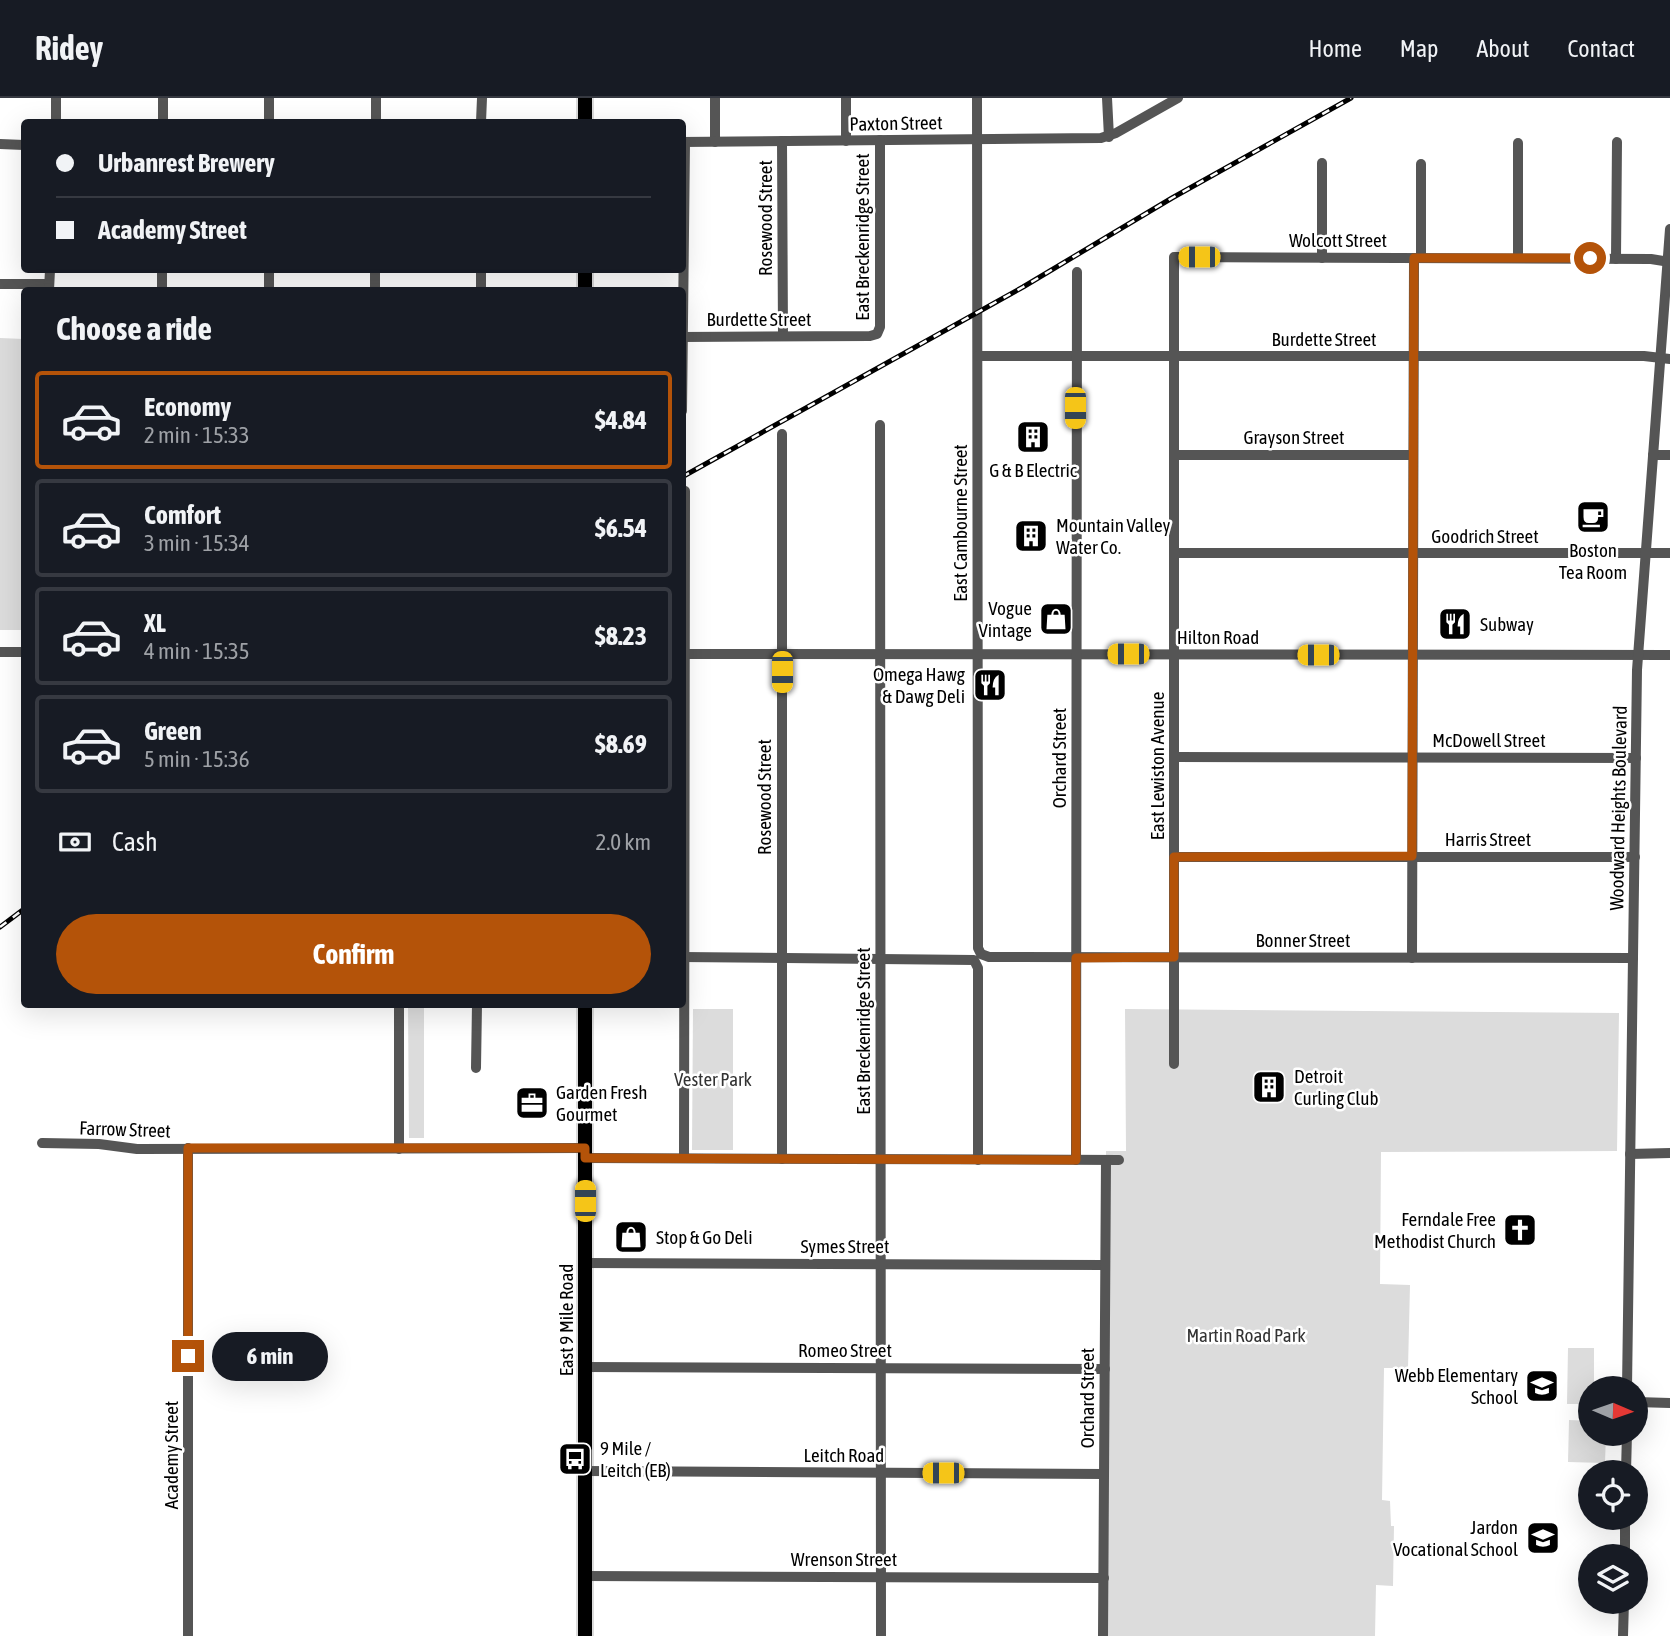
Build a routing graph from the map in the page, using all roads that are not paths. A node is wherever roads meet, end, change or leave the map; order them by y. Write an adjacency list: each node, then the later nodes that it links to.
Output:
1 (56, 98): 12 (street)
2 (163, 98): 13 (street)
3 (269, 98): 14 (street)
4 (376, 98): 15 (street)
5 (482, 98): 16 (street)
6 (585, 98): 17 (main road)
7 (715, 98): 24 (street)
8 (846, 98): 22 (street, East Breckenridge Street)
9 (977, 98): 19 (street, East Cambourne Street)
10 (1107, 98): 18 (street)
11 (1178, 98): 18 (street)
12 (56, 119)
13 (163, 119)
14 (269, 119)
15 (376, 119)
16 (481, 119)
17 (585, 119)
18 (1109, 136): 19 (street, Paxton Street)
19 (977, 139): 20 (street, Paxton Street); 45 (street, East Cambourne Street)
20 (880, 140): 22 (street, Paxton Street); 41 (street, East Breckenridge Street)
21 (782, 141): 22 (street, Paxton Street); 24 (street, Paxton Street); 42 (street, Rosewood Street)
22 (846, 141)
23 (686, 142): 24 (street, Paxton Street)
24 (715, 142)
25 (1616, 142): 36 (street)
26 (1518, 143): 35 (street)
27 (0, 144): 28 (street)
28 (21, 145)
29 (1322, 163): 33 (street)
30 (1420, 164): 34 (street)
31 (1670, 229): 37 (street, Woodward Heights Boulevard)
32 (1174, 257): 33 (street, Wolcott Street); 46 (street, East Lewiston Avenue)
33 (1322, 258): 34 (street, Wolcott Street)
34 (1418, 258): 35 (street, Wolcott Street); 47 (street)
35 (1518, 258): 36 (street, Wolcott Street)
36 (1616, 259): 37 (street, Wolcott Street)
37 (1669, 262): 48 (street, Woodward Heights Boulevard)
38 (1077, 272): 44 (street, Orchard Street)
39 (0, 284): 40 (street)
40 (49, 287)
41 (877, 334): 42 (street, Burdette Street)
42 (783, 336): 43 (street, Burdette Street)
43 (686, 337)
44 (1076, 355): 45 (street, Burdette Street); 46 (street, Burdette Street); 65 (street, Orchard Street)
45 (978, 356): 64 (street, East Cambourne Street)
46 (1175, 356): 47 (street, Burdette Street); 51 (street, East Lewiston Avenue)
47 (1414, 356): 48 (street, Burdette Street); 52 (street)
48 (1665, 359): 53 (street, Woodward Heights Boulevard)
49 (880, 425): 63 (street, East Breckenridge Street)
50 (782, 434): 61 (street, Rosewood Street)
51 (1174, 455): 52 (street, Grayson Street); 55 (street, East Lewiston Avenue)
52 (1413, 455): 56 (street)
53 (1653, 455): 54 (street); 57 (street, Woodward Heights Boulevard)
54 (1670, 455)
55 (1175, 553): 56 (street, Goodrich Street); 66 (street, East Lewiston Avenue)
56 (1413, 553): 57 (street, Goodrich Street); 67 (street)
57 (1646, 553): 58 (street, Goodrich Street); 68 (street, Woodward Heights Boulevard)
58 (1670, 554)
59 (0, 652): 60 (street)
60 (21, 652)
61 (782, 653): 62 (street, Hilton Road); 63 (street, Hilton Road); 78 (street, Rosewood Street)
62 (686, 654)
63 (880, 654): 64 (street, Hilton Road); 79 (street, East Breckenridge Street)
64 (978, 654): 65 (street, Hilton Road); 76 (street, East Cambourne Street)
65 (1076, 654): 66 (street, Hilton Road); 81 (street, Orchard Street)
66 (1174, 654): 67 (street, Hilton Road); 70 (street, East Lewiston Avenue)
67 (1413, 654): 68 (street, Hilton Road); 71 (street)
68 (1638, 654): 69 (street, Hilton Road); 72 (street, Woodward Heights Boulevard)
69 (1670, 655)
70 (1175, 757): 71 (street, McDowell Street); 74 (street, East Lewiston Avenue)
71 (1412, 757): 72 (street, McDowell Street); 73 (street)
72 (1636, 758): 75 (street, Woodward Heights Boulevard)
73 (1412, 856): 74 (street, Harris Street); 75 (street, Harris Street); 82 (street)
74 (1174, 857): 80 (street, East Lewiston Avenue)
75 (1634, 857): 83 (street, Woodward Heights Boulevard)
76 (978, 947): 81 (street, Bonner Street)
77 (686, 957): 78 (street)
78 (782, 957): 79 (street); 97 (street, Rosewood Street)
79 (880, 957): 98 (street, East Breckenridge Street); 99 (street)
80 (1174, 957): 81 (street, Bonner Street); 82 (street, Bonner Street); 88 (street, East Lewiston Avenue)
81 (1076, 958): 100 (street, Orchard Street)
82 (1412, 958): 83 (street, Bonner Street)
83 (1633, 958): 95 (street, Woodward Heights Boulevard)
84 (399, 1008): 92 (street)
85 (477, 1008): 89 (street)
86 (585, 1008): 93 (main road, East 9 Mile Road)
87 (683, 1008): 96 (street)
88 (1174, 1064)
89 (476, 1068)
90 (42, 1143): 91 (street, Farrow Street)
91 (188, 1148): 92 (street, Farrow Street); 119 (street, Academy Street)
92 (399, 1149): 93 (street, Farrow Street)
93 (585, 1153): 96 (street, Farrow Street); 103 (main road, East 9 Mile Road)
94 (1670, 1153): 95 (street)
95 (1630, 1154): 109 (street, Woodward Heights Boulevard)
96 (684, 1158): 97 (street, Farrow Street)
97 (782, 1159): 98 (street, Farrow Street)
98 (880, 1159): 99 (street, Farrow Street); 104 (street, East Breckenridge Street)
99 (978, 1160): 100 (street, Farrow Street)
100 (1076, 1160): 101 (street, Farrow Street)
101 (1106, 1160): 102 (street, Farrow Street); 105 (street, Orchard Street)
102 (1119, 1160)
103 (585, 1263): 104 (street, Symes Street); 106 (main road, East 9 Mile Road)
104 (881, 1264): 105 (street, Symes Street); 107 (street, East Breckenridge Street)
105 (1105, 1265): 108 (street, Orchard Street)
106 (585, 1367): 107 (street, Romeo Street); 112 (main road, East 9 Mile Road)
107 (881, 1368): 108 (street, Romeo Street); 113 (street, East Breckenridge Street)
108 (1105, 1369): 114 (street, Orchard Street)
109 (1627, 1376)
110 (1648, 1402): 111 (street)
111 (1670, 1403)
112 (584, 1471): 113 (street, Leitch Road); 115 (main road, East 9 Mile Road)
113 (881, 1472): 114 (street, Leitch Road); 116 (street, East Breckenridge Street)
114 (1104, 1474): 117 (street, Orchard Street)
115 (585, 1576): 116 (street, Wrenson Street); 120 (main road, East 9 Mile Road)
116 (881, 1577): 117 (street, Wrenson Street); 121 (street, East Breckenridge Street)
117 (1104, 1578): 122 (street, Orchard Street)
118 (1624, 1614): 123 (street)
119 (188, 1636)
120 (585, 1636)
121 (881, 1636)
122 (1103, 1636)
123 (1623, 1636)

